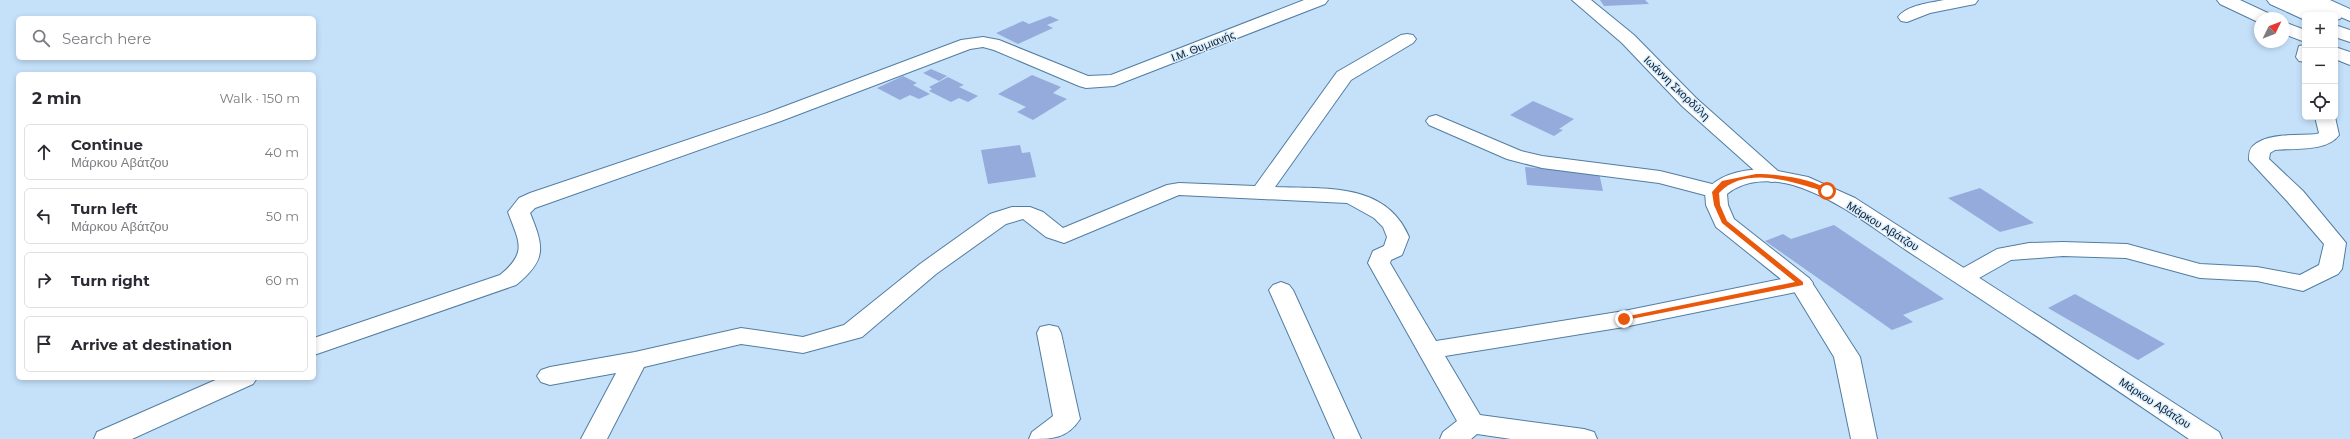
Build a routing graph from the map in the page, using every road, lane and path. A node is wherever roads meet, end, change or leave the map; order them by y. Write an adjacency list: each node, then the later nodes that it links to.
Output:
1 (1319, 0): 32 (main road, Ι.Μ. Θυμιανής)
2 (1581, 0): 24 (main road, Ιωάννη Σκορδύλη)
3 (1969, 0): 12 (main road)
4 (2226, 0): 9 (main road)
5 (2276, 0): 10 (main road)
6 (2298, 0): 8 (main road)
7 (2316, 0): 11 (main road)
8 (2327, 12)
9 (2254, 13)
10 (2302, 13)
11 (2350, 16)
12 (1907, 17)
13 (2338, 17): 14 (main road)
14 (2350, 22)
15 (2290, 30): 17 (main road)
16 (2338, 31): 18 (main road)
17 (2302, 36)
18 (2350, 37)
19 (1407, 39): 25 (main road)
20 (2338, 53): 21 (main road)
21 (2350, 59)
22 (2326, 120): 27 (main road)
23 (1436, 121): 26 (main road)
24 (1772, 176): 26 (main road, Μάρκου Αβάτζου); 28 (main road, Μάρκου Αβάτζου)
25 (1262, 191): 33 (main road); 34 (main road)
26 (1716, 192): 29 (main road)
27 (2342, 243): 28 (main road)
28 (1964, 277): 44 (main road, Μάρκου Αβάτζου)
29 (1801, 283): 33 (main road); 43 (main road)
30 (1281, 290): 41 (main road)
31 (1049, 333): 40 (main road)
32 (316, 345)
33 (1430, 350): 37 (main road)
34 (635, 361): 35 (main road); 39 (main road)
35 (550, 376)
36 (240, 380): 38 (main road)
37 (1463, 431): 42 (main road)
38 (108, 439)
39 (594, 439)
40 (1042, 439)
41 (1348, 439)
42 (1584, 439)
43 (1864, 439)
44 (2209, 439)

